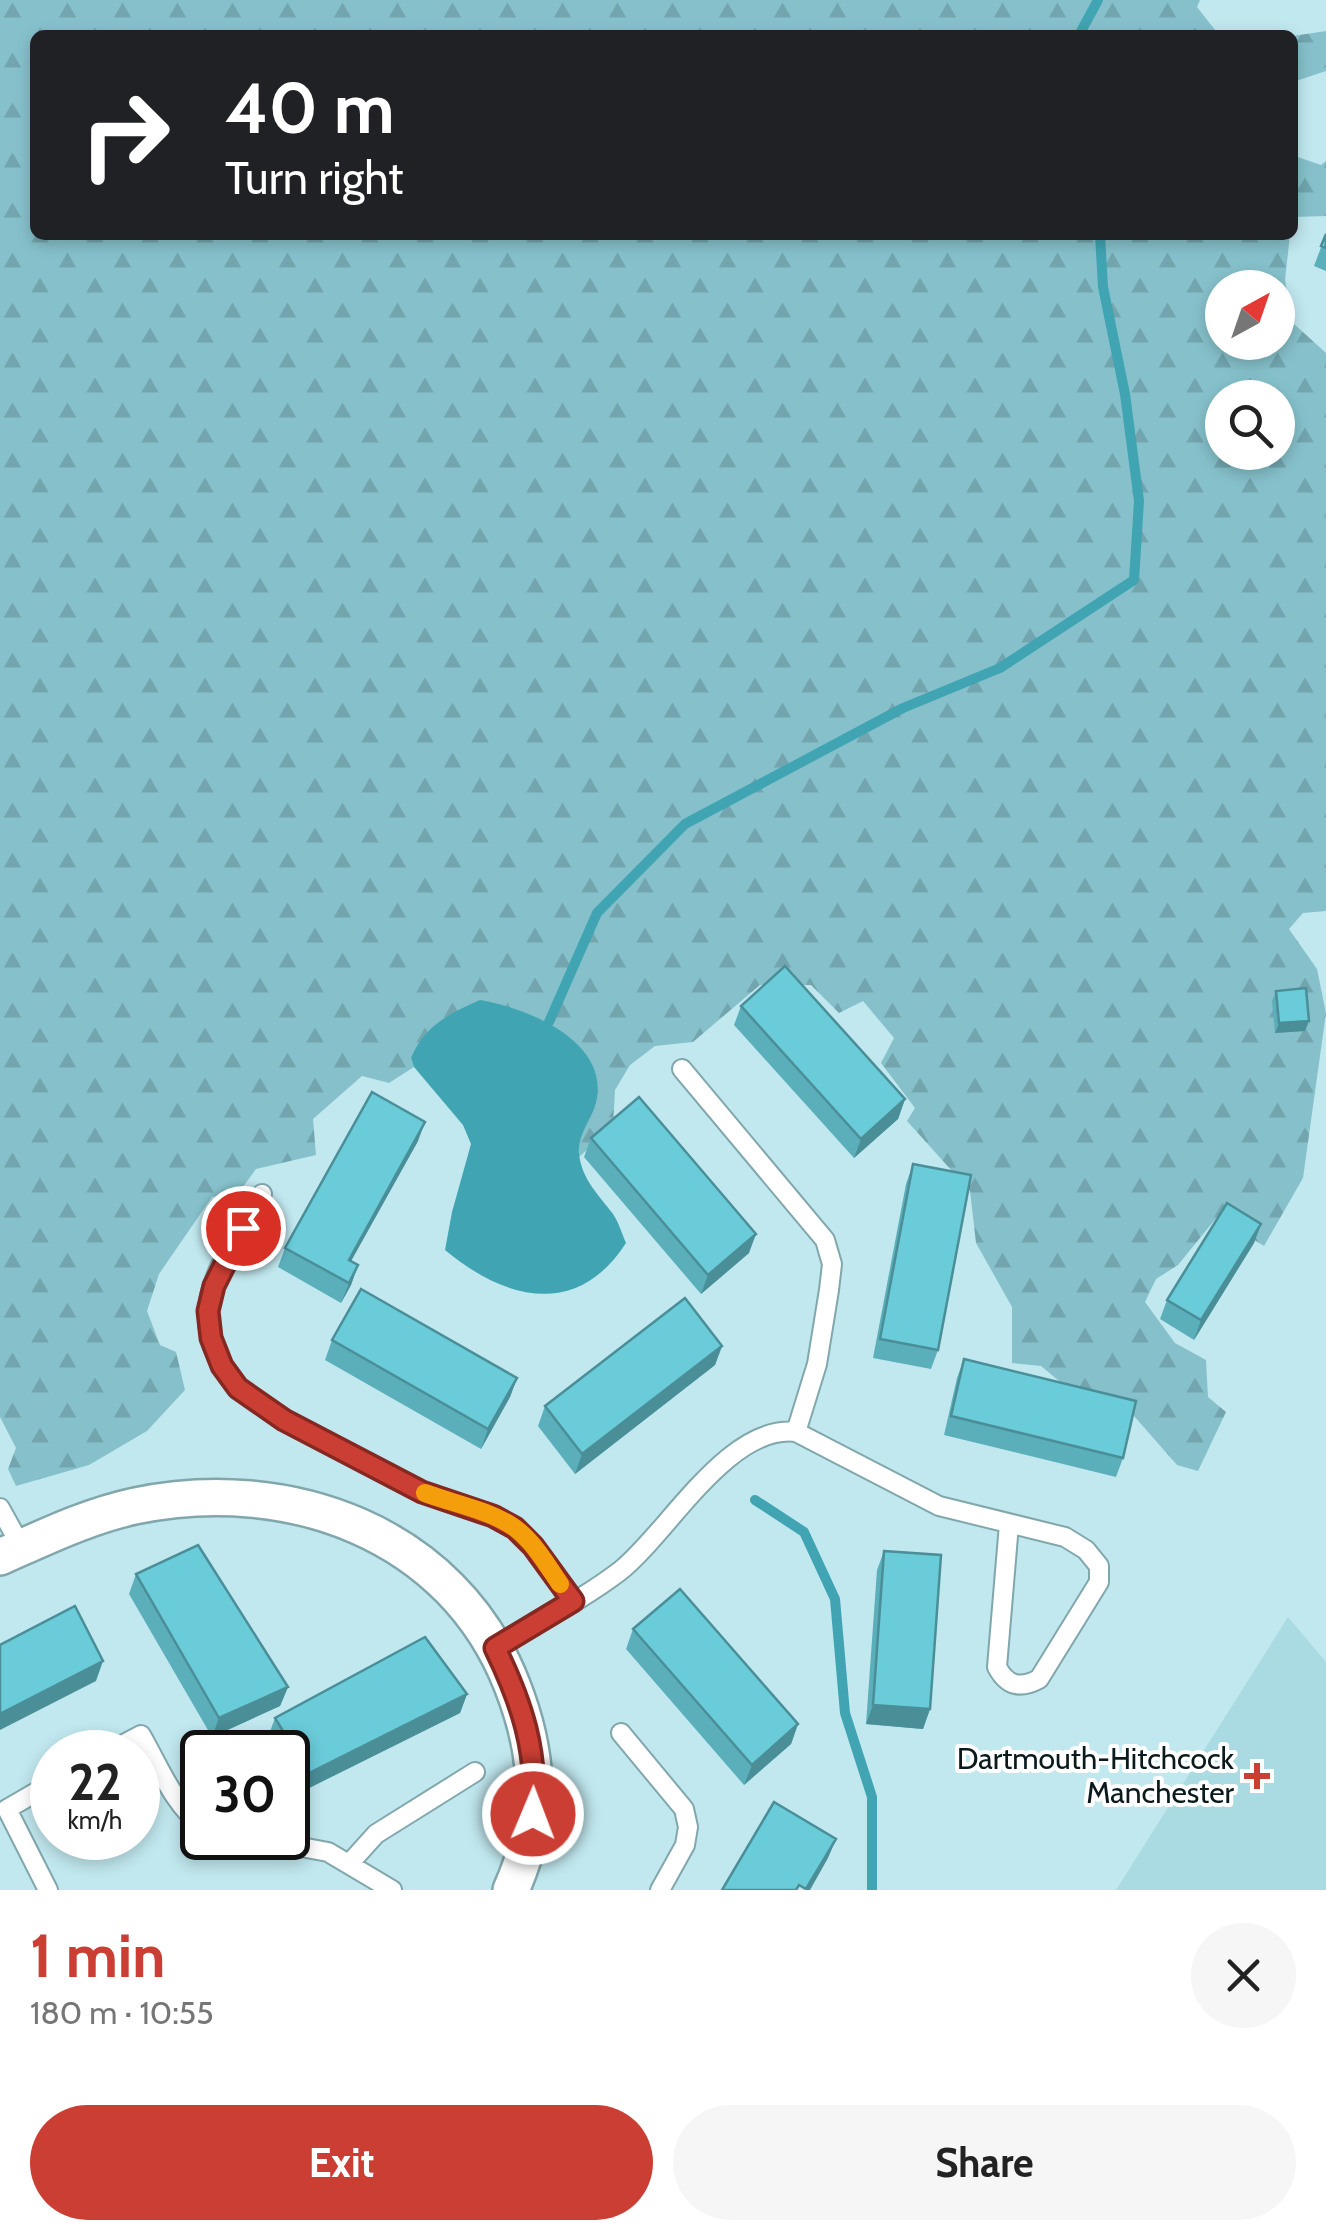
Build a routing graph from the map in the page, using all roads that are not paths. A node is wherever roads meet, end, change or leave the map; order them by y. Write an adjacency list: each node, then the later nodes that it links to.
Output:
1 (682, 1069): 3 (lane)
2 (262, 1194): 7 (lane)
3 (796, 1432): 5 (lane); 7 (lane)
4 (0, 1508): 6 (lane)
5 (1009, 1524): 5 (lane)
6 (11, 1552): 8 (street)
7 (573, 1601): 8 (lane)
8 (495, 1648): 20 (street)
9 (622, 1733): 21 (lane)
10 (160, 1766): 13 (lane)
11 (476, 1772): 17 (lane)
12 (30, 1796): 15 (lane)
13 (180, 1799)
14 (310, 1847): 17 (lane)
15 (30, 1854)
16 (33, 1860): 18 (lane)
17 (349, 1864): 19 (lane)
18 (48, 1890)
19 (392, 1890)
20 (511, 1890)
21 (660, 1890)

